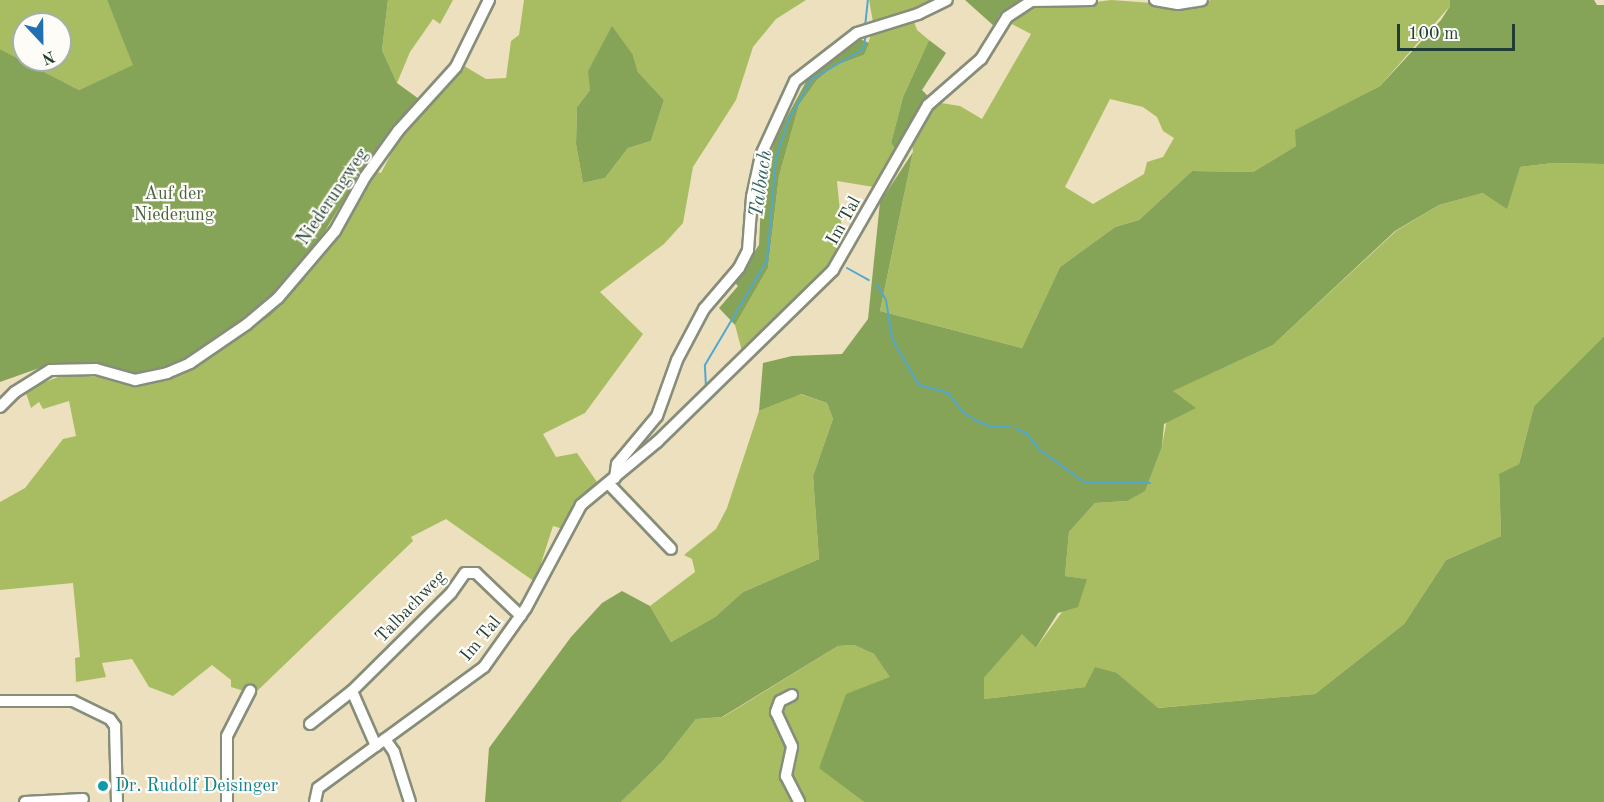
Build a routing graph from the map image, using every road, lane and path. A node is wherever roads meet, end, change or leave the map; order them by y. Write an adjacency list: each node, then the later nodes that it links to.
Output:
1 (489, 0): 6 (street, Niederungweg)
2 (947, 0): 7 (street, Im Tal)
3 (1091, 0): 7 (street, Im Tal)
4 (1155, 0): 5 (street)
5 (1202, 0)
6 (0, 407)
7 (611, 480): 8 (street); 9 (street, Im Tal)
8 (671, 549)
9 (521, 616): 11 (street, Talbachweg); 15 (street, Im Tal)
10 (250, 691): 20 (street)
11 (352, 691): 14 (street, Talbachweg); 16 (street)
12 (792, 695): 23 (street)
13 (0, 701): 19 (street)
14 (310, 724)
15 (385, 739): 16 (street, Im Tal); 22 (street)
16 (376, 746): 21 (street, Im Tal)
17 (83, 800): 18 (street)
18 (25, 802)
19 (117, 802)
20 (227, 802)
21 (315, 802)
22 (410, 802)
23 (799, 802)

